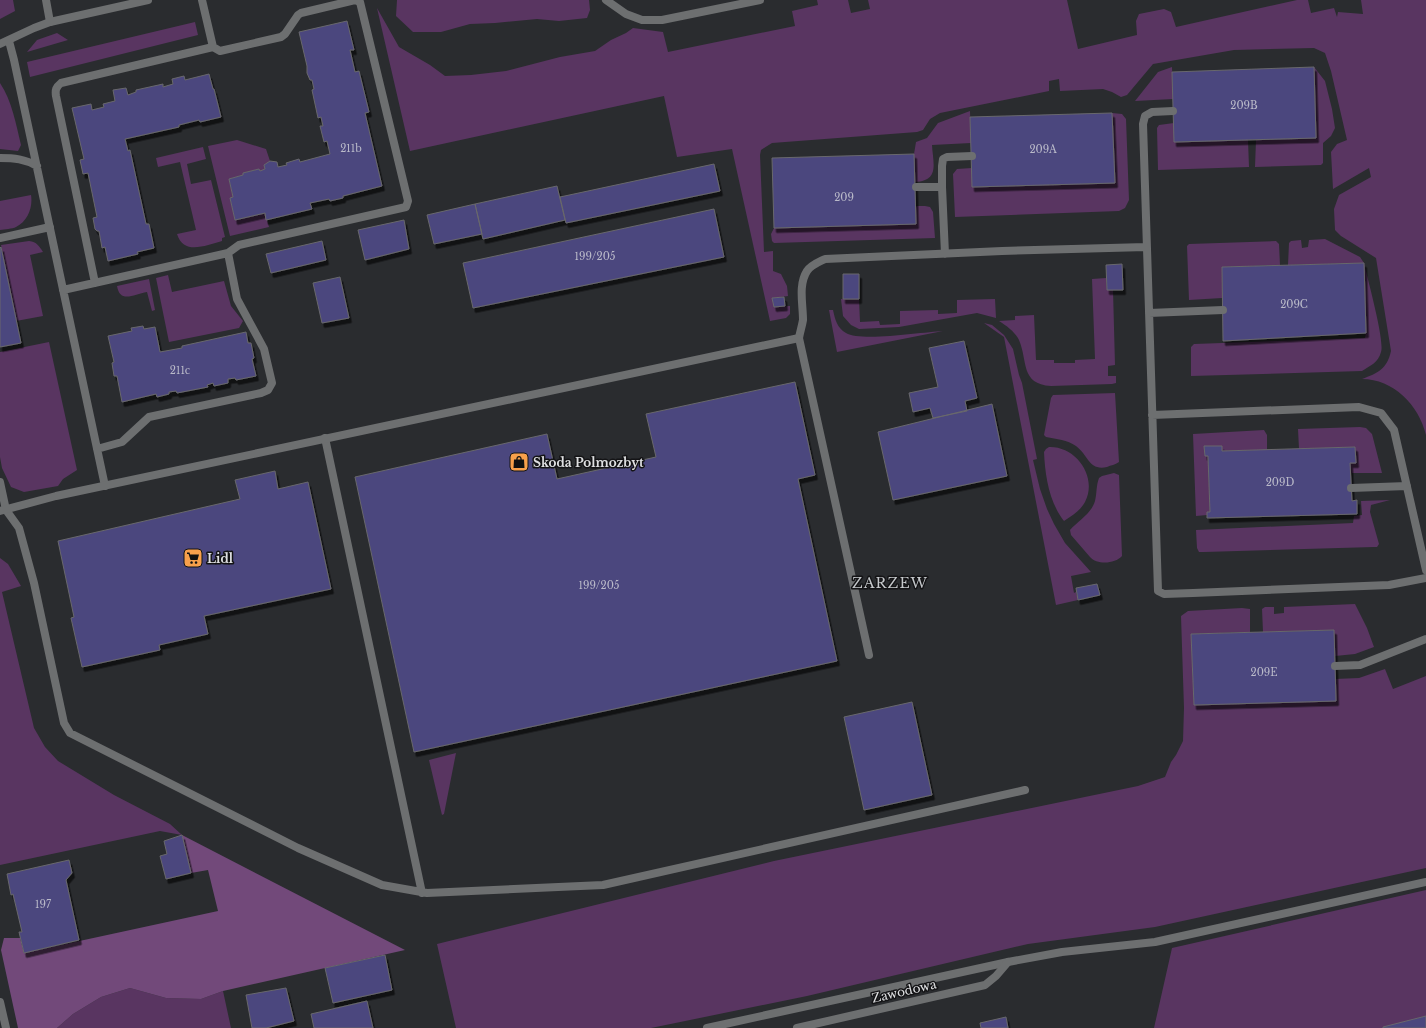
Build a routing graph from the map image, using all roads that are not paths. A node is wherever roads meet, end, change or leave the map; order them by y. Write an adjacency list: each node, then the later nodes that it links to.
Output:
1 (46, 0): 6 (street)
2 (148, 0): 6 (street)
3 (202, 0): 9 (street)
4 (606, 0): 5 (street)
5 (760, 0)
6 (50, 22): 7 (street)
7 (9, 41): 8 (street); 13 (street)
8 (0, 44)
9 (213, 47): 19 (street); 21 (street)
10 (1173, 111): 18 (street)
11 (972, 156): 15 (street)
12 (0, 158): 13 (street)
13 (37, 166): 16 (street)
14 (916, 187): 15 (street)
15 (942, 187): 20 (street)
16 (50, 227): 17 (street); 22 (street)
17 (0, 238)
18 (1146, 247): 20 (street); 24 (street)
19 (228, 253): 21 (street); 28 (street)
20 (945, 254): 25 (street)
21 (95, 283): 22 (street)
22 (63, 290): 28 (street)
23 (1223, 310): 24 (street)
24 (1149, 313): 26 (street)
25 (799, 338): 27 (street); 37 (street)
26 (1152, 415): 31 (street); 35 (street)
27 (325, 438): 30 (street); 41 (street)
28 (97, 449): 30 (street)
29 (0, 482): 33 (street)
30 (105, 486): 33 (street)
31 (1407, 486): 32 (street); 34 (street)
32 (1351, 488)
33 (3, 511): 41 (street)
34 (1426, 570)
35 (1426, 578)
36 (1426, 639): 38 (street)
37 (869, 655)
38 (1335, 666)
39 (1025, 790): 41 (street)
40 (1426, 882): 42 (street)
41 (422, 892)
42 (1008, 962): 45 (street); 46 (street, Zawodowa)
43 (0, 1002): 44 (street)
44 (6, 1028)
45 (707, 1028)
46 (797, 1028)

